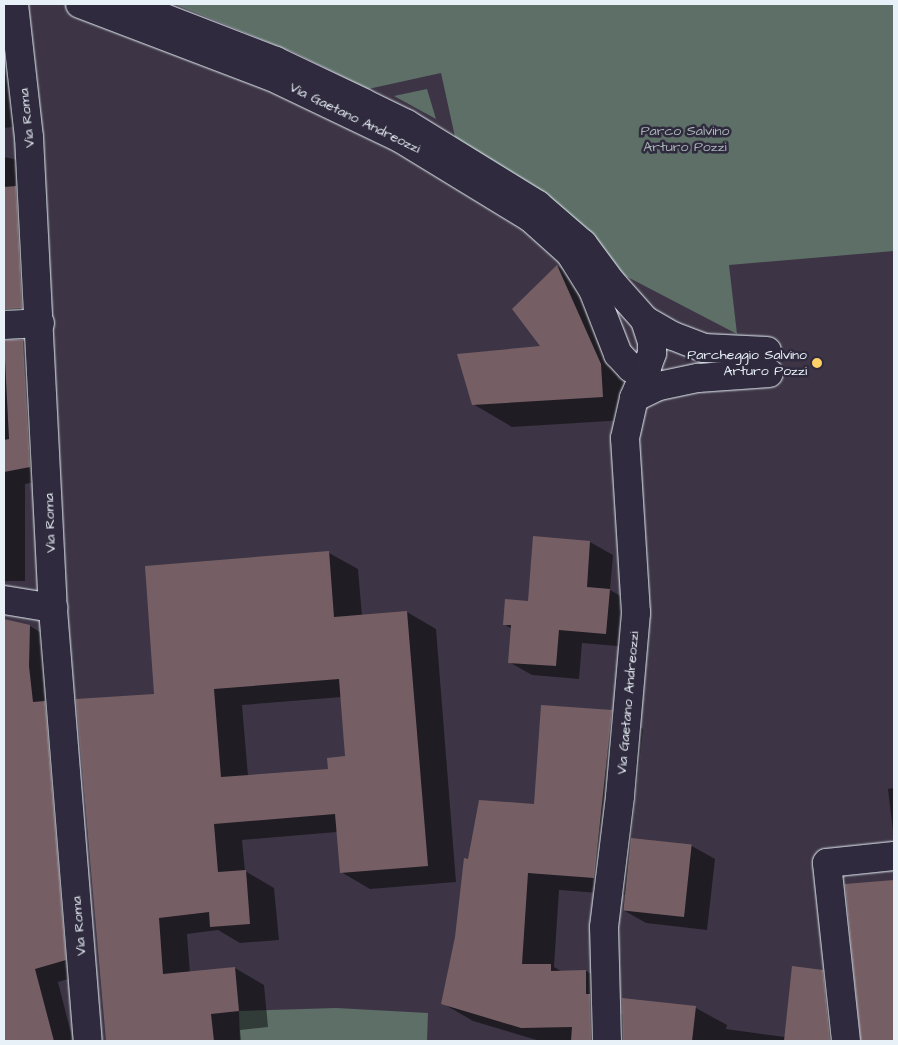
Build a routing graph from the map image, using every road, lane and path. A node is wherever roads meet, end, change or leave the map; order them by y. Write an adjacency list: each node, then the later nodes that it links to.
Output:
1 (14, 4): 6 (street, Via Roma)
2 (80, 4): 4 (street, Via Gaetano Andreozzi)
3 (128, 4): 4 (street, Via Gaetano Andreozzi)
4 (602, 287): 5 (street); 8 (street)
5 (645, 320): 8 (street, Via Gaetano Andreozzi); 9 (street)
6 (40, 323): 7 (street); 11 (street, Via Roma)
7 (4, 325)
8 (647, 367): 9 (street, Via Gaetano Andreozzi)
9 (634, 398): 14 (street, Via Gaetano Andreozzi)
10 (4, 600): 11 (street)
11 (53, 608): 13 (street, Via Roma)
12 (894, 856): 15 (street)
13 (88, 1041)
14 (607, 1041)
15 (846, 1041)

